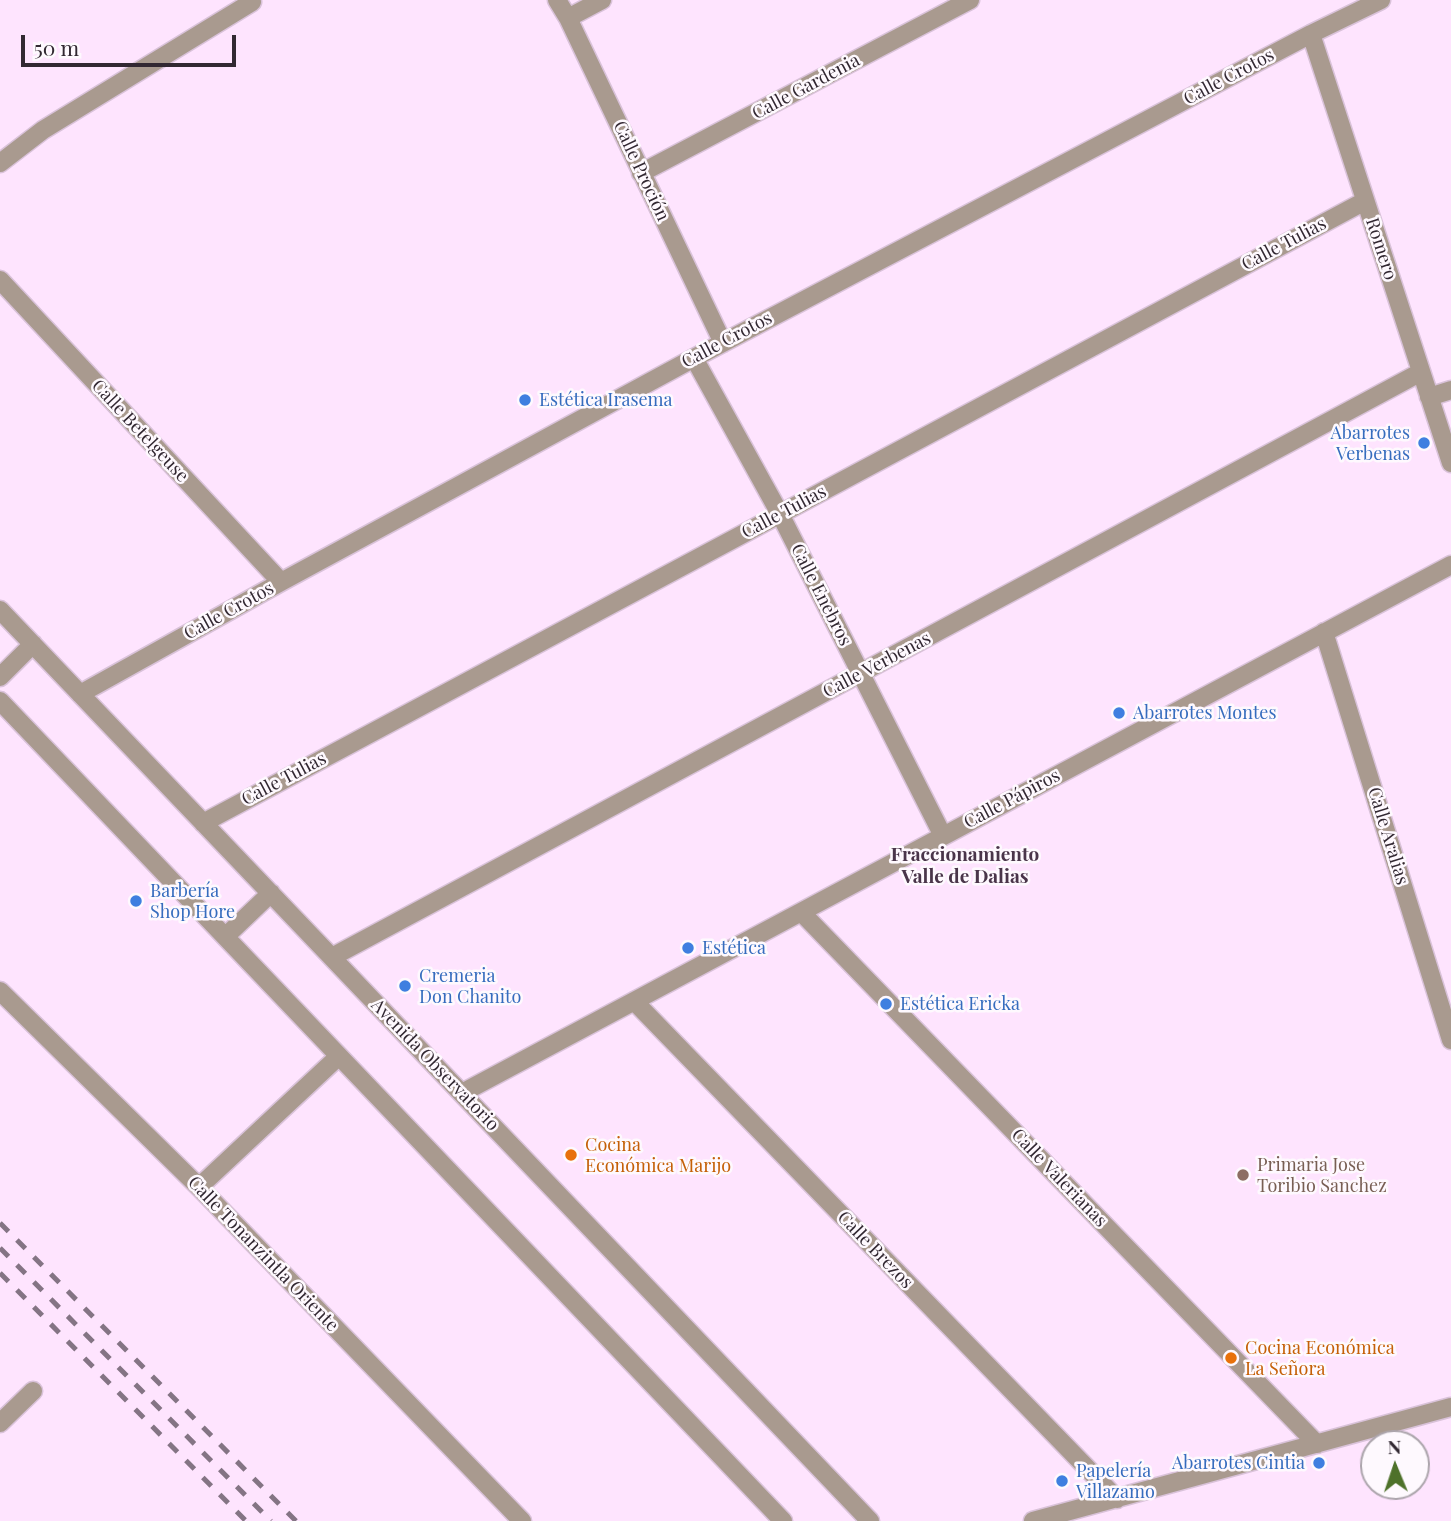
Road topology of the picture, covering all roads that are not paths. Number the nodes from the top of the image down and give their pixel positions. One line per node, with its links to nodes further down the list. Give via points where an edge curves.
1 (557, 0): 7 (street, Calle Proción)
2 (602, 0): 7 (street)
3 (970, 0): 6 (street, Calle Gardenia)
4 (1381, 0): 8 (street, Calle Crotos)
5 (252, 2): 9 (street, via 43,130)
6 (941, 7): 10 (street, Calle Gardenia)
7 (568, 18): 10 (street, Calle Proción)
8 (1311, 34): 11 (street, Romero); 13 (street, Calle Crotos)
9 (0, 163)
10 (642, 173): 13 (street, Calle Proción)
11 (1365, 201): 15 (street, Romero); 19 (street, Calle Tulias)
12 (2, 286): 21 (street, Calle Betelgeuse)
13 (723, 342): 14 (street, Calle Crotos)
14 (694, 358): 19 (street, Calle Enebros); 21 (street, Calle Crotos)
15 (1421, 372): 17 (street, Romero); 25 (street, Calle Verbenas)
16 (1451, 390): 17 (street)
17 (1429, 397): 18 (street, Romero)
18 (1451, 463)
19 (780, 514): 25 (street, Calle Enebros); 29 (street, Calle Tulias)
20 (1451, 565): 23 (street, Calle Pápiros)
21 (281, 582): 27 (street, Calle Crotos)
22 (0, 610): 24 (street, Avenida Observatorio)
23 (1324, 632): 30 (street, Calle Pápiros); 37 (street, Calle Aralias)
24 (33, 644): 26 (street); 27 (street, Avenida Observatorio)
25 (861, 673): 30 (street, Calle Enebros); 34 (street, Calle Verbenas)
26 (0, 677)
27 (80, 694): 29 (street, Avenida Observatorio)
28 (0, 701): 33 (street)
29 (203, 823): 31 (street, Avenida Observatorio)
30 (943, 836): 32 (street, Calle Pápiros)
31 (271, 893): 33 (street); 34 (street, Avenida Observatorio)
32 (801, 912): 36 (street, Calle Pápiros); 44 (street, Calle Valerianas)
33 (226, 936): 38 (street)
34 (332, 957): 39 (street, Avenida Observatorio)
35 (0, 992): 40 (street, Calle Tonanzintla Oriente)
36 (634, 1001): 39 (street, Calle Pápiros); 45 (street, Calle Brezos)
37 (1451, 1040)
38 (339, 1056): 40 (street); 47 (street)
39 (462, 1093): 48 (street, Avenida Observatorio)
40 (199, 1187): 46 (street, Calle Tonanzintla Oriente)
41 (33, 1391): 43 (street)
42 (1451, 1407): 44 (street)
43 (0, 1423)
44 (1317, 1444): 45 (street)
45 (1117, 1499): 49 (street)
46 (522, 1521)
47 (783, 1521)
48 (870, 1521)
49 (1032, 1521)

